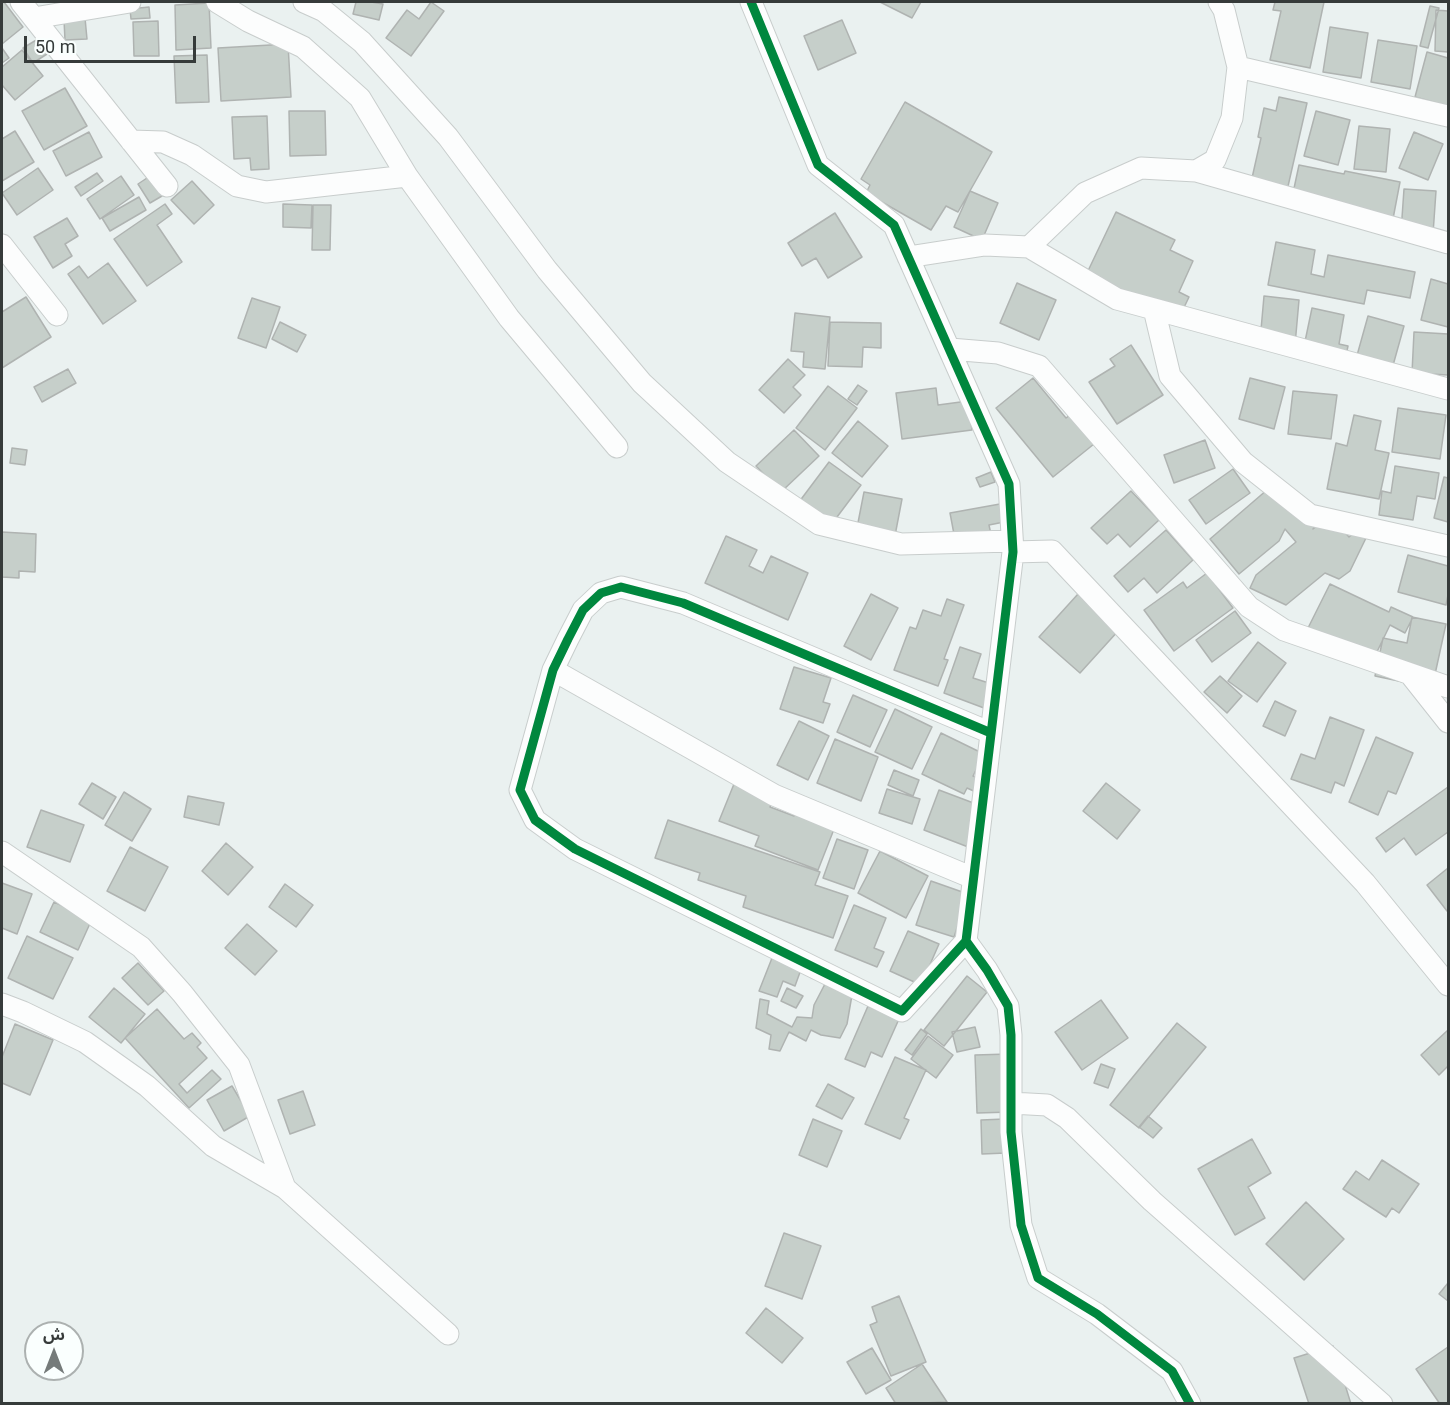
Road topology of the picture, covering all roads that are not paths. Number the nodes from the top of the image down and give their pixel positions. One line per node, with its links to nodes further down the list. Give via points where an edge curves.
1 (130, 2): 6 (street)
2 (217, 2): 11 (street, via 303,47 360,98)
3 (304, 2): 23 (street, via 324,12 362,42 448,137 547,270 642,383 726,462 819,524 901,544)
4 (751, 2): 15 (street, via 818,165 894,225)
5 (1219, 2): 7 (street)
6 (28, 10): 9 (street)
7 (1238, 67): 8 (street); 10 (street, via 1232,118 1215,160)
8 (1449, 116)
9 (131, 141): 11 (street, via 163,142 192,155 237,186 266,192); 12 (street)
10 (1196, 171): 13 (street); 14 (street, via 1141,168 1085,193)
11 (408, 176): 21 (street, via 509,318)
12 (167, 186)
13 (1449, 243)
14 (1029, 247): 15 (street, via 985,245); 17 (street, via 1117,299)
15 (908, 257): 19 (street)
16 (6, 259): 18 (street)
17 (1154, 309): 20 (street); 22 (street, via 1170,376 1243,462 1310,515)
18 (57, 315)
19 (950, 349): 23 (street, via 1009,484); 25 (street, via 998,353 1038,366 1249,607 1284,630)
20 (1449, 389)
21 (617, 447)
22 (1449, 546)
23 (1013, 547): 28 (street); 32 (street, via 1052,551 1365,883)
24 (553, 670): 28 (street, via 583,610 601,593 621,587 683,603); 30 (street, via 774,795); 31 (street, via 520,790 535,820 575,849 902,1011)
25 (1409, 674): 26 (street); 27 (street)
26 (1449, 687)
27 (1449, 722)
28 (991, 733): 30 (street)
29 (2, 852): 35 (street, via 141,947 182,993 239,1065)
30 (974, 878): 31 (street)
31 (966, 941): 34 (street, via 1008,1006)
32 (1449, 985)
33 (2, 1004): 35 (street, via 85,1042 147,1086 213,1146)
34 (1011, 1103): 37 (street, via 1021,1225 1038,1278 1097,1314 1172,1371); 38 (street, via 1047,1105 1067,1118 1152,1201)
35 (285, 1188): 36 (street)
36 (448, 1334)
37 (1190, 1404)
38 (1382, 1404)

